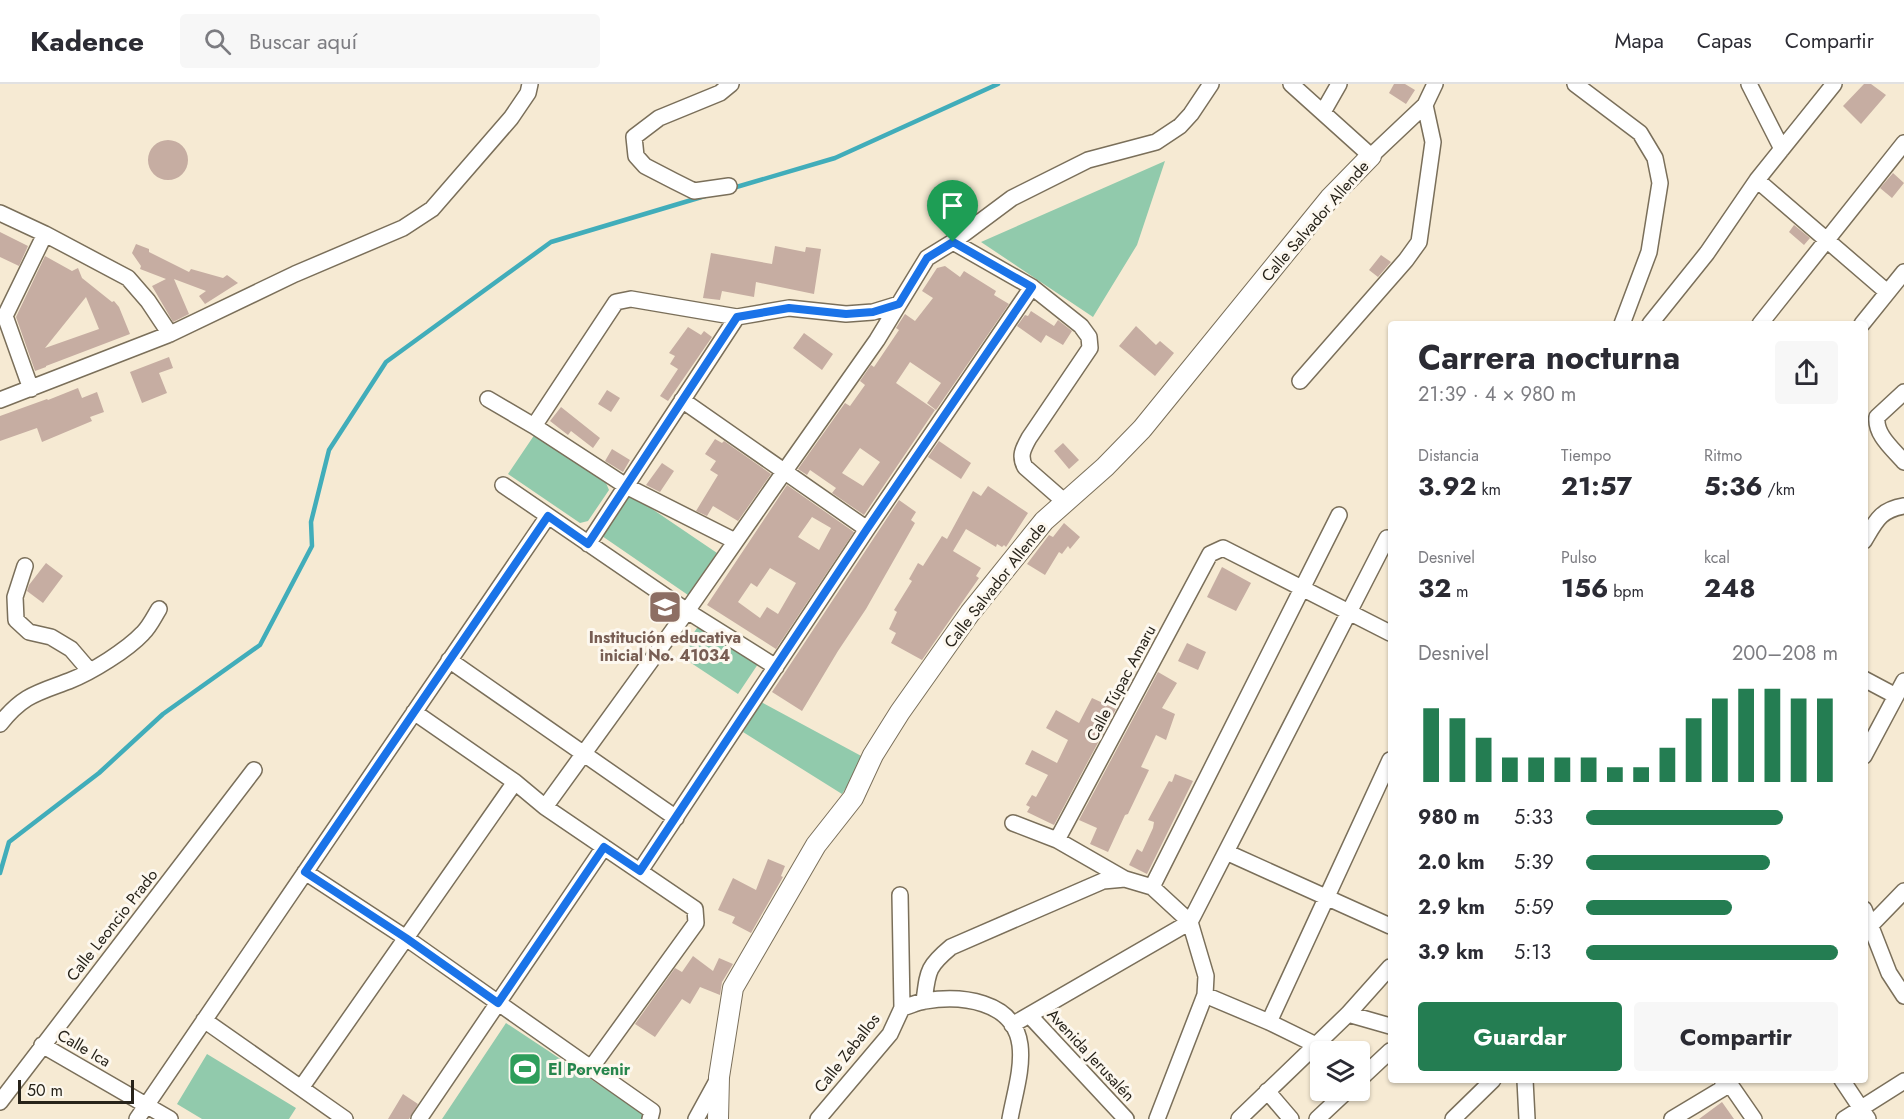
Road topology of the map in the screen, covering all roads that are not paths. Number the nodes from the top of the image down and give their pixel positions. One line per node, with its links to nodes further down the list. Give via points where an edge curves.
1 (530, 84): 31 (street, via 511,118 432,209 404,228 295,274)
2 (731, 84): 16 (street, via 720,93 659,118 634,137 636,156 645,166 674,181 694,191)
3 (1211, 84): 20 (street, via 1180,126 1156,142 1088,160 1012,198)
4 (1291, 84): 11 (street)
5 (1339, 84): 11 (street)
6 (1435, 84): 10 (street)
7 (1575, 84): 27 (street, via 1641,133 1655,158 1660,183 1649,252)
8 (1749, 84): 13 (street)
9 (1834, 84): 13 (street)
10 (1425, 105): 14 (street); 32 (street, via 1433,142 1419,242)
11 (1323, 112): 14 (street)
12 (1904, 142): 19 (street)
13 (1782, 149): 15 (street)
14 (1371, 156): 43 (street, Calle Salvador Allende, via 1330,198 1142,429)
15 (1757, 180): 19 (street); 28 (street, via 1707,253)
16 (729, 186)
17 (0, 213): 18 (street)
18 (45, 234): 25 (street); 31 (street, via 128,278)
19 (1826, 240): 23 (street); 29 (street)
20 (953, 242): 22 (street); 24 (street, via 927,258)
21 (1904, 272): 23 (street)
22 (1032, 287): 43 (street, via 1089,337 1090,348 1022,452 1025,467); 47 (street)
23 (1887, 292): 30 (street)
24 (899, 304): 26 (street, via 873,312 846,314 789,308); 40 (street)
25 (3, 315): 33 (street)
26 (737, 317): 37 (street); 38 (street, via 631,299 616,302)
27 (1623, 321)
28 (1652, 321)
29 (1762, 321)
30 (1864, 321)
31 (170, 334): 33 (street)
32 (1300, 381)
33 (31, 388): 36 (street)
34 (1904, 392): 39 (street, via 1877,417 1876,423)
35 (488, 399): 38 (street)
36 (0, 400)
37 (682, 400): 40 (street); 42 (street)
38 (534, 426): 42 (street)
39 (1904, 462)
40 (784, 472): 47 (street); 50 (street)
41 (503, 485): 46 (street)
42 (626, 486): 50 (street); 51 (street)
43 (1065, 502): 108 (street, Calle Salvador Allende, via 1044,521 970,613 873,755 853,798 816,845 733,988)
44 (1904, 506): 48 (street, via 1890,508)
45 (1339, 515): 53 (street)
46 (548, 516): 51 (street); 58 (street)
47 (867, 529): 59 (street)
48 (1868, 534)
49 (1387, 538): 56 (street)
50 (735, 541): 55 (street)
51 (588, 544): 55 (street)
52 (25, 566): 60 (street, via 15,597 16,620 29,632 51,637 71,649)
53 (1302, 589): 56 (street); 74 (street, Calle Túpac Amaru, via 1223,548 1210,554); 80 (street)
54 (159, 609): 60 (street, via 144,632 112,658)
55 (687, 611): 59 (street); 67 (street)
56 (1349, 613): 57 (street); 76 (street)
57 (1388, 632)
58 (449, 660): 64 (street); 67 (street)
59 (776, 667): 72 (street)
60 (89, 670): 65 (street, via 44,688 14,707)
61 (1904, 681): 63 (street)
62 (1868, 682): 63 (street)
63 (1896, 696): 66 (street)
64 (414, 712): 70 (street); 78 (street)
65 (0, 724)
66 (1868, 748)
67 (583, 754): 71 (street); 72 (street)
68 (1388, 764): 83 (street)
69 (254, 770): 103 (street, Calle Leoncio Prado)
70 (515, 782): 71 (street); 88 (street)
71 (545, 807): 75 (street)
72 (675, 818): 77 (street)
73 (1013, 823): 74 (street)
74 (1056, 840): 79 (street)
75 (604, 847): 77 (street); 93 (street)
76 (1226, 852): 83 (street); 85 (street)
77 (640, 871): 106 (street, via 695,909 696,923)
78 (305, 872): 88 (street); 97 (street)
79 (1125, 879): 80 (street); 92 (street, via 1103,881 951,947 933,962 927,974)
80 (1152, 887): 85 (street)
81 (1904, 891): 86 (street)
82 (900, 895): 94 (street)
83 (1327, 897): 87 (street); 98 (street)
84 (1868, 916): 86 (street)
85 (1190, 922): 90 (street, via 1206,976); 96 (street)
86 (1872, 924): 91 (street, via 1889,973)
87 (1388, 925)
88 (406, 938): 93 (street); 115 (street)
89 (1388, 969): 95 (street)
90 (1205, 995): 98 (street); 131 (street)
91 (1904, 996)
92 (924, 1001): 94 (street); 99 (street, via 984,1003)
93 (498, 1003): 106 (street); 124 (street)
94 (902, 1008): 128 (street, Calle Zeballos, via 890,1034)
95 (1348, 1014): 100 (street); 101 (street)
96 (1029, 1016): 99 (street); 130 (street, Avenida Jerusalén)
97 (204, 1020): 115 (street); 119 (street)
98 (1269, 1022): 102 (street)
99 (1012, 1025): 129 (street, via 1020,1044)
100 (1388, 1025)
101 (1320, 1041)
102 (1310, 1042)
103 (42, 1045): 118 (street, Calle Leoncio Prado); 119 (street, Calle Ica)
104 (1310, 1051): 116 (street)
105 (1388, 1053): 107 (street)
106 (591, 1068): 125 (street, via 652,1111)
107 (1370, 1070)
108 (719, 1077): 126 (street); 127 (street, Calle Salvador Allende)
109 (1904, 1081): 120 (street)
110 (1490, 1083): 135 (street)
111 (1525, 1083): 136 (street)
112 (1725, 1083): 137 (street, via 1722,1089)
113 (1728, 1083): 138 (street)
114 (1844, 1083): 120 (street)
115 (301, 1088): 123 (street)
116 (1268, 1092): 132 (street); 133 (street)
117 (1336, 1101): 134 (street)
118 (0, 1102)
119 (146, 1105): 121 (street); 122 (street, Calle Ica)
120 (1865, 1114): 139 (street)
121 (137, 1119)
122 (170, 1119)
123 (345, 1119)
124 (419, 1119)
125 (650, 1119)
126 (696, 1119)
127 (718, 1119)
128 (818, 1119)
129 (1010, 1119)
130 (1126, 1119)
131 (1157, 1119)
132 (1239, 1119)
133 (1291, 1119)
134 (1317, 1119)
135 (1453, 1119)
136 (1527, 1119)
137 (1672, 1119)
138 (1754, 1119)
139 (1844, 1119)

